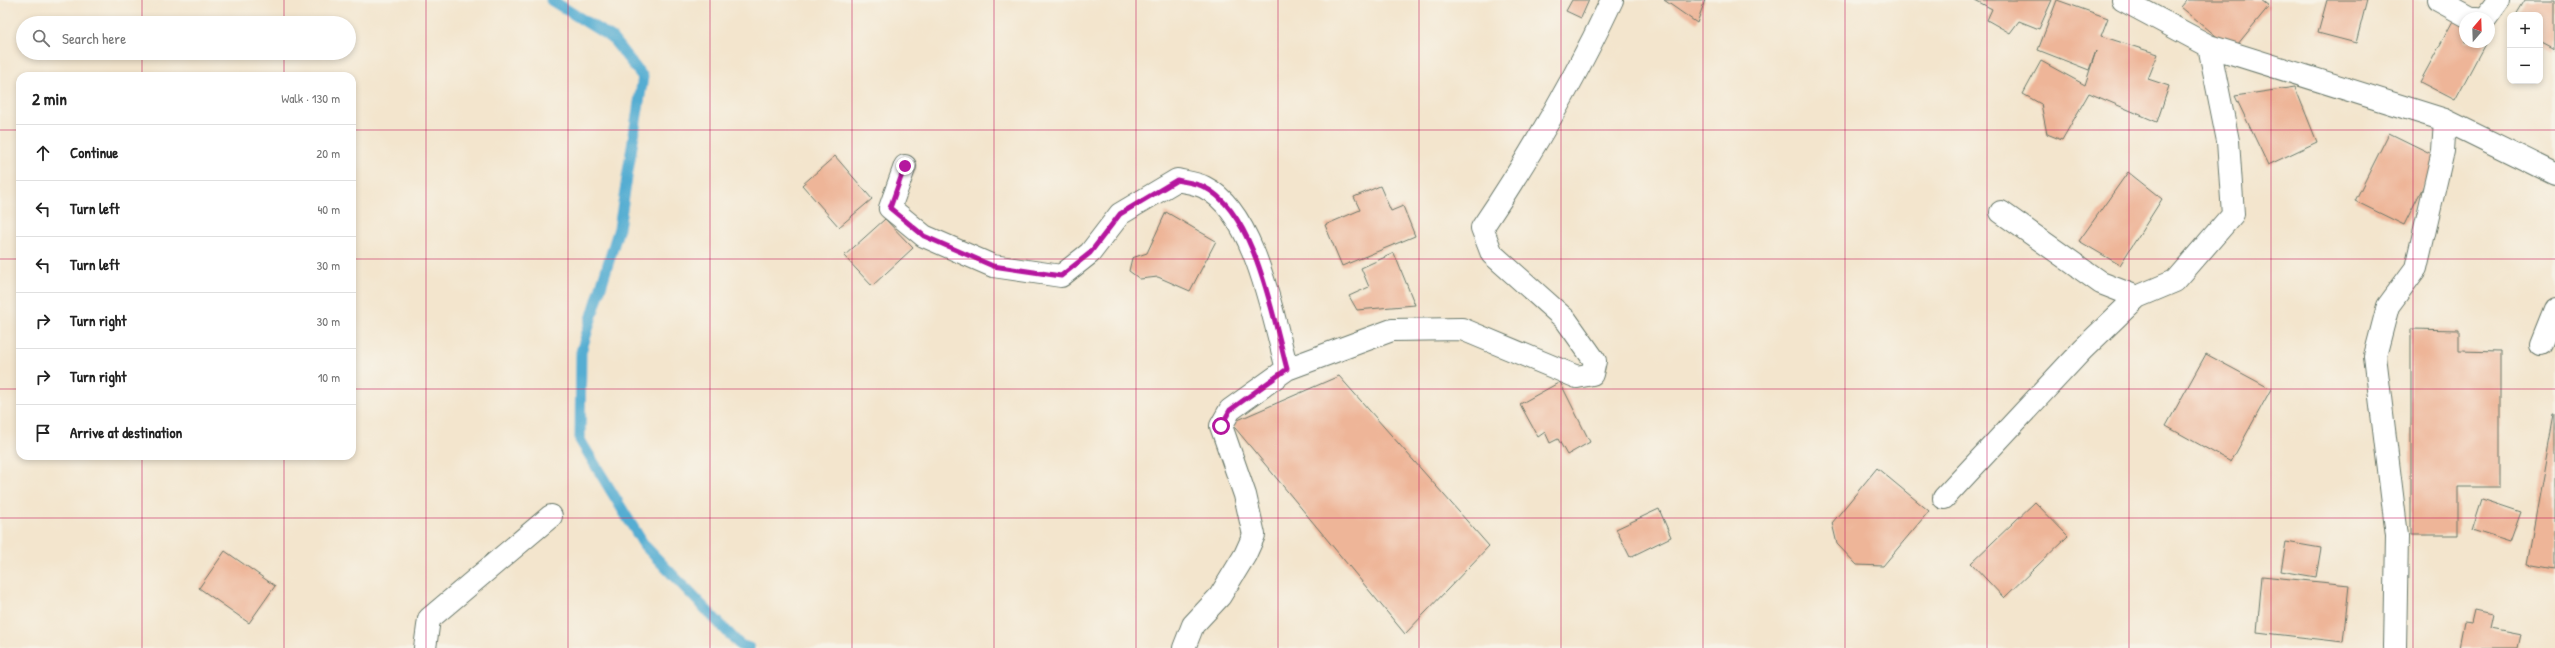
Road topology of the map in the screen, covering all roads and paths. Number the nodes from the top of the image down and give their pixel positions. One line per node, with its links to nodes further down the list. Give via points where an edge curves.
1 (1612, 0): 15 (street, via 1584,59 1514,181 1482,228 1492,254 1570,326 1595,361 1592,374 1577,376 1462,329 1392,330)
2 (2123, 0): 7 (street)
3 (2438, 0): 5 (street)
4 (2499, 0): 6 (street)
5 (2460, 12)
6 (2490, 12)
7 (2209, 46): 8 (street); 12 (street, via 2228,141 2233,214 2175,281)
8 (2445, 120): 10 (street); 20 (street, via 2442,151 2416,268 2388,306 2375,356 2397,536)
9 (905, 166): 15 (street, via 890,208 924,236 993,266 1061,276 1090,253 1120,214 1177,180 1204,187 1232,210 1256,254)
10 (2555, 174)
11 (2001, 212): 12 (street, via 2101,283)
12 (2137, 297): 16 (street, via 2083,349)
13 (2555, 309): 14 (street)
14 (2542, 344)
15 (1287, 369): 19 (street, via 1230,410 1221,426 1245,495 1254,535 1220,596 1193,625)
16 (1944, 498)
17 (551, 516): 18 (street, via 429,619)
18 (425, 648)
19 (1184, 648)
20 (2395, 648)

